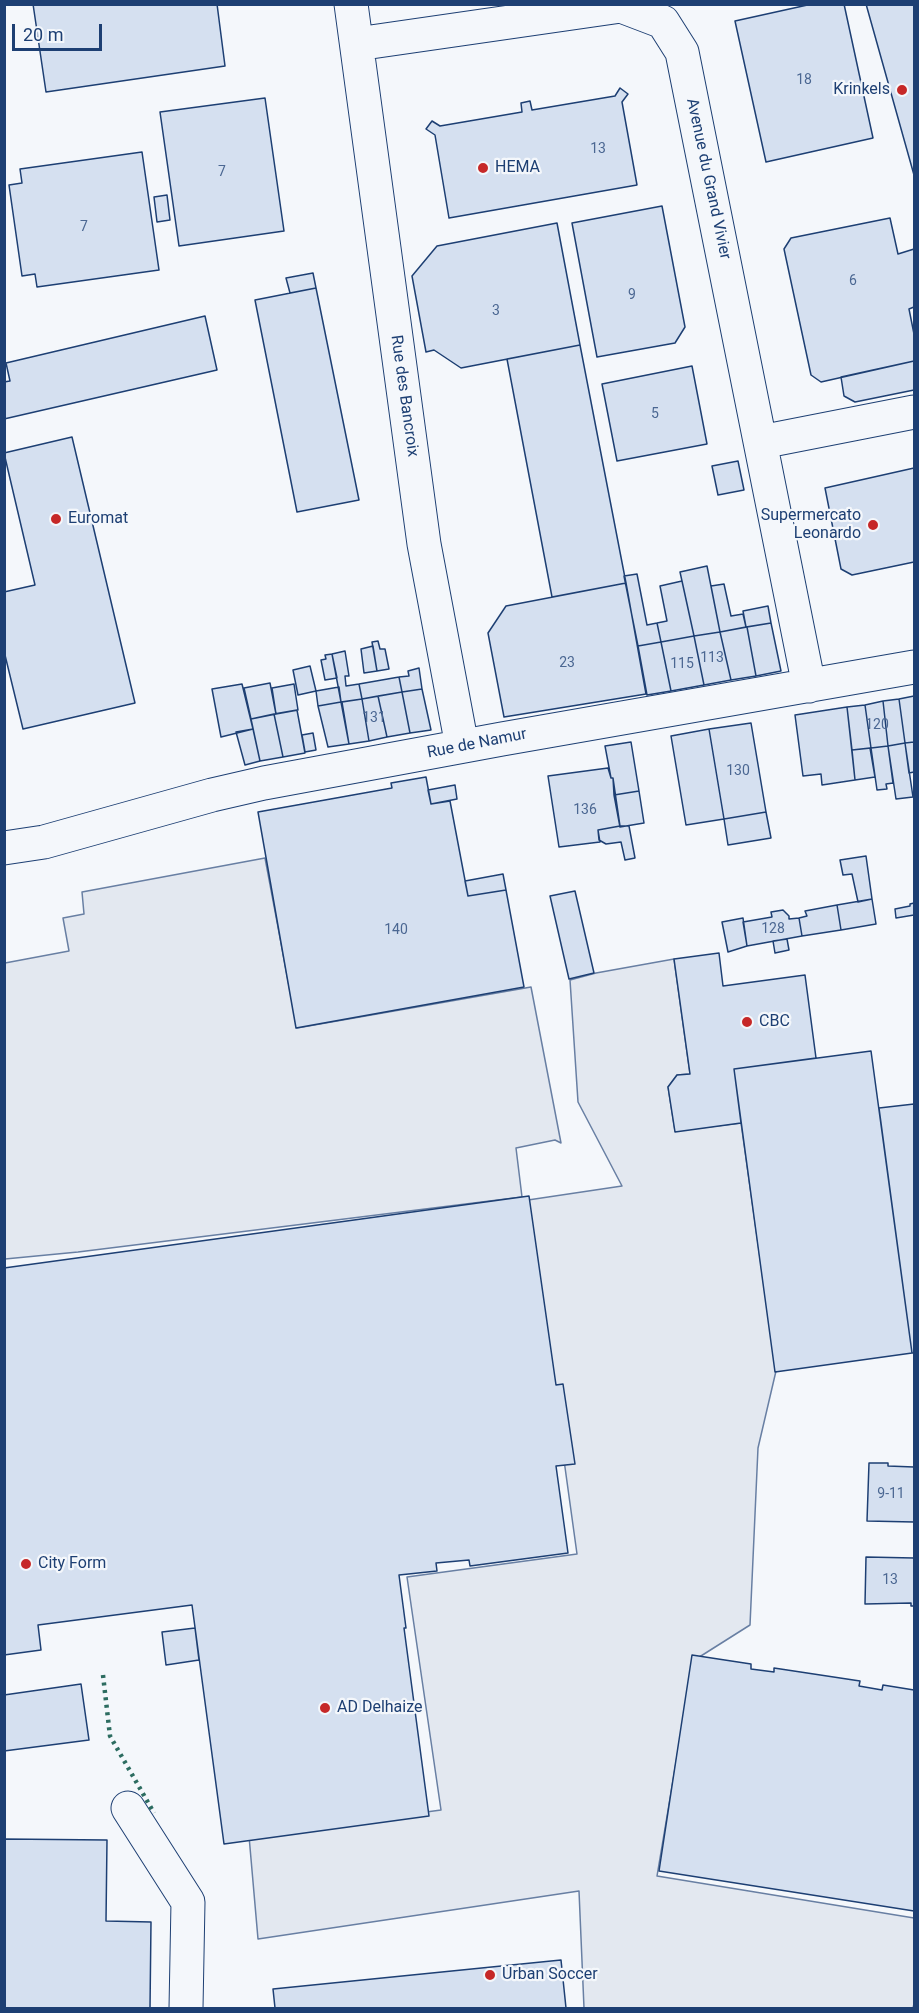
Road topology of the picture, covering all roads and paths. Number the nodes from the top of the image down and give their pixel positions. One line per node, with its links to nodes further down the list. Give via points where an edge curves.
1 (351, 4): 2 (street)
2 (357, 44): 4 (street, Avenue du Grand Vivier, via 621,6 663,22 682,52); 7 (street, Rue des Bancroix, via 424,544)
3 (915, 412): 4 (street)
4 (761, 442): 6 (street, Avenue du Grand Vivier)
5 (915, 667): 6 (street, Rue de Namur)
6 (809, 686): 7 (street, Rue de Namur)
7 (462, 746): 9 (street, Rue de Namur, via 223,793)
8 (4, 837): 9 (street, Rue de Namur)
9 (44, 842): 10 (street, Rue de Namur); 11 (street)
10 (4, 848)
11 (4, 864)
12 (128, 1808): 13 (street, via 188,1902)
13 (186, 2008)

